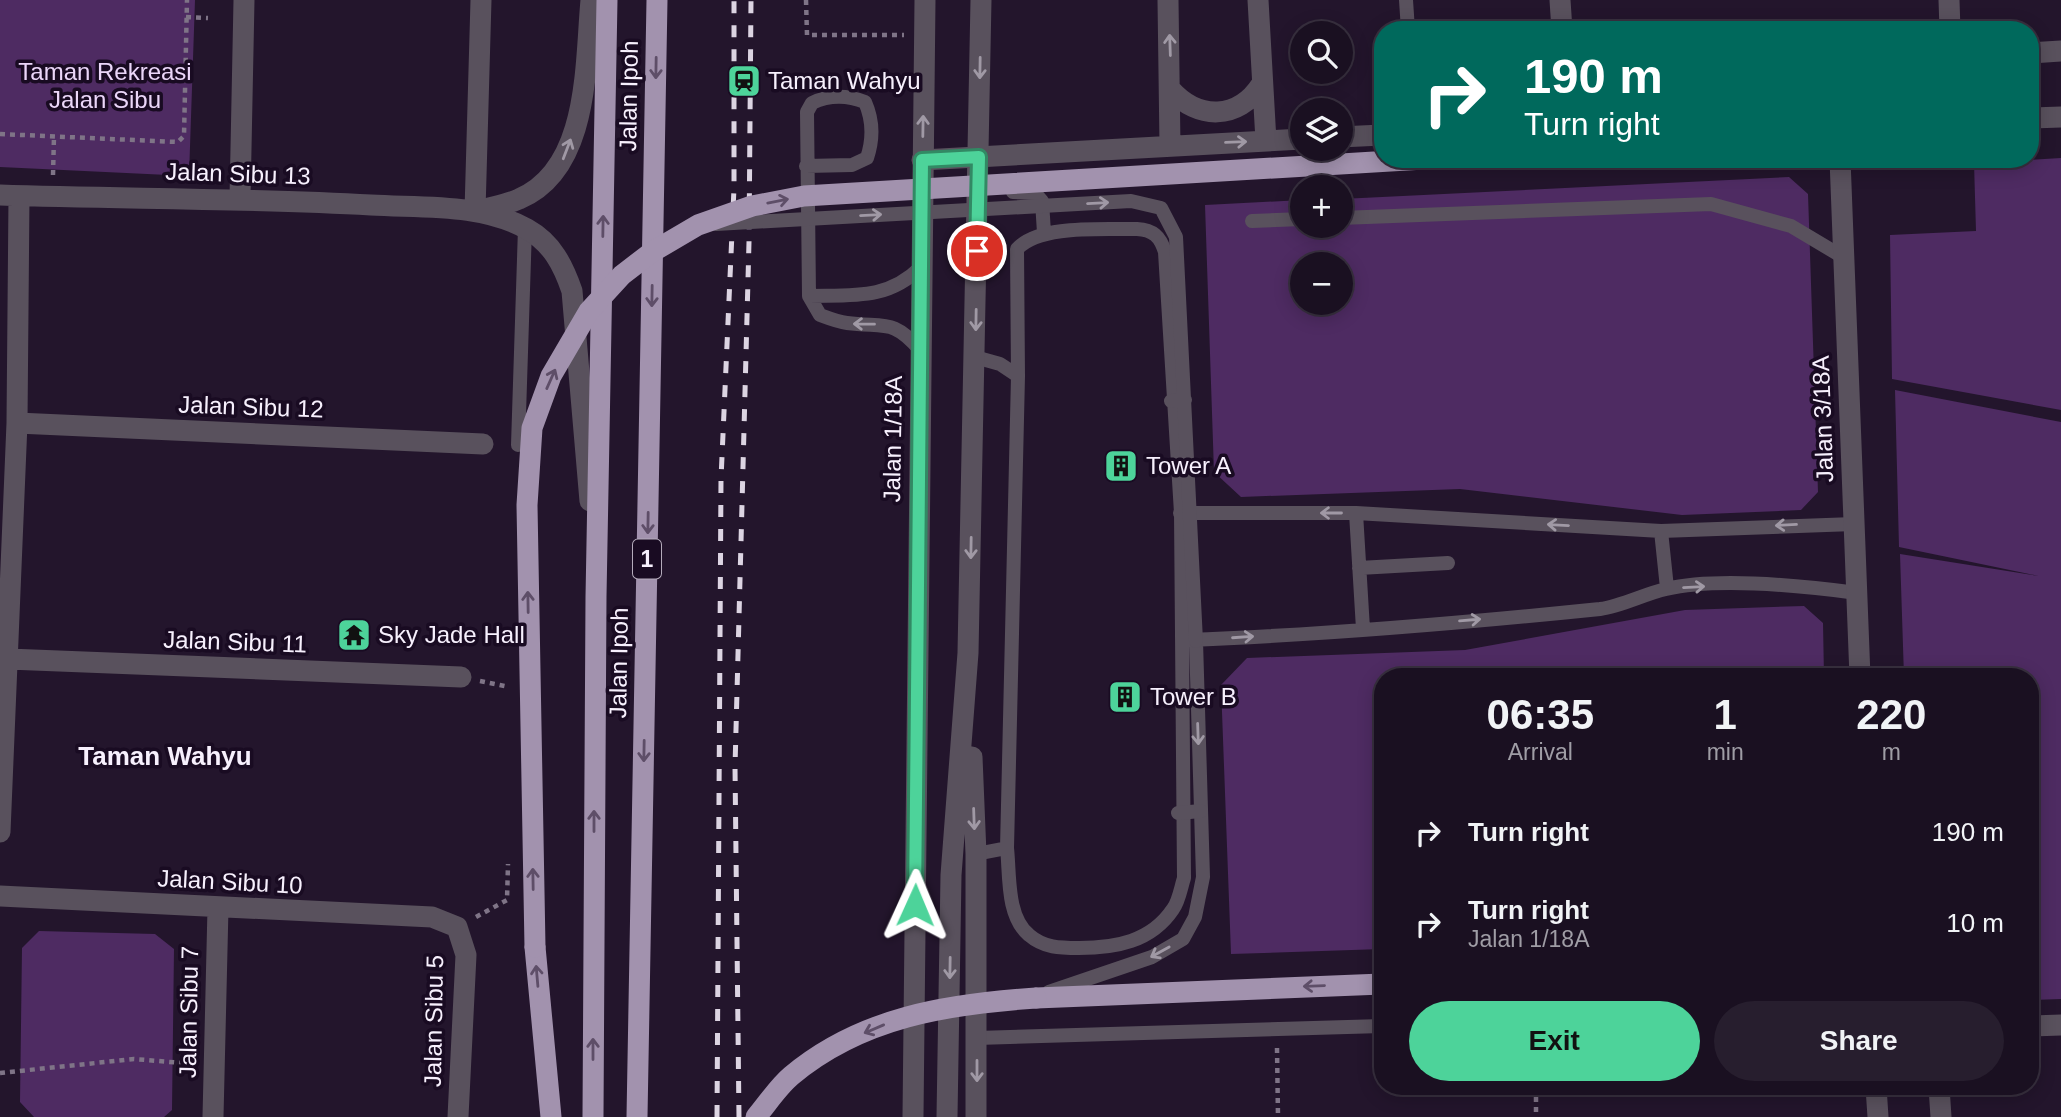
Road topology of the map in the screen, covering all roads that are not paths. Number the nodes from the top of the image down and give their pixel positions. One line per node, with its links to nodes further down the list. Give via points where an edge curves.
1 (244, 0): 34 (street)
2 (481, 0): 35 (street)
3 (591, 0): 35 (street, Jalan Sibu 13, one-way to 3, via 519,199 543,184 562,161 576,125)
4 (607, 0): 59 (highway, Jalan Ipoh / 1, one-way to 4)
5 (657, 0): 86 (highway, Jalan Ipoh / 1, one-way to 86)
6 (925, 0): 28 (street, Jalan 1/18A, one-way to 6)
7 (981, 0): 27 (street, one-way to 27)
8 (1168, 0): 19 (street, one-way to 8)
9 (1258, 0): 18 (street)
10 (1406, 0): 13 (lane)
11 (1560, 0): 14 (street)
12 (1949, 0): 15 (street)
13 (1407, 21)
14 (1561, 21)
15 (1950, 21)
16 (2061, 51): 17 (street)
17 (2039, 52)
18 (1261, 85): 19 (street, via 1236,109 1212,113 1189,106); 25 (street)
19 (1171, 90): 26 (street)
20 (2061, 117): 21 (street)
21 (2039, 118)
22 (1374, 135): 23 (street)
23 (1353, 136)
24 (1290, 140): 25 (street)
25 (1266, 141): 26 (street, one-way to 25)
26 (1170, 146): 27 (street)
27 (979, 157): 28 (street); 32 (street)
28 (922, 160): 43 (street, Jalan 1/18A)
29 (1374, 162): 39 (highway, one-way to 29, bridge, via 752,206 804,196)
30 (807, 166): 30 (lane, via 811,103 825,97 865,102 872,144 867,158 852,165); 44 (lane)
31 (1840, 168): 42 (street, Jalan 3/18A)
32 (978, 194): 41 (lane, via 1035,193 1042,201); 46 (street, one-way to 46)
33 (9, 195): 34 (street, Jalan Sibu 13); 48 (street)
34 (240, 198): 35 (street, Jalan Sibu 13)
35 (475, 211): 40 (street, Jalan Sibu 13)
36 (1353, 218): 42 (lane, via 1711,204 1791,226)
37 (1290, 219): 38 (lane)
38 (1252, 221)
39 (698, 225): 66 (lane, one-way to 66, bridge, via 1131,201 1161,208 1177,237 1178,401); 84 (highway, one-way to 39, bridge, via 535,947 527,505 532,428 551,376 589,311 622,275)
40 (525, 228): 50 (lane); 59 (street, Jalan Sibu 13, via 544,240 572,291)
41 (1044, 233): 47 (lane, via 1017,250); 51 (lane, via 1136,229 1150,230 1161,239 1166,251)
42 (1843, 257): 53 (street, Jalan 3/18A)
43 (921, 267): 44 (lane, via 886,292); 45 (street, Jalan 1/18A)
44 (809, 296): 45 (lane, one-way to 44, via 905,333 888,324 845,323 820,315)
45 (920, 350): 88 (street, Jalan 1/18A)
46 (975, 357): 47 (lane, via 1000,364); 62 (street, one-way to 62)
47 (1018, 376): 69 (lane)
48 (17, 423): 49 (street, Jalan Sibu 12); 63 (street)
49 (483, 443)
50 (518, 445)
51 (1177, 513): 52 (lane, one-way to 51); 61 (lane)
52 (1356, 513): 54 (lane, one-way to 52); 56 (lane)
53 (1854, 524): 54 (lane, one-way to 54); 58 (street, Jalan 3/18A)
54 (1661, 531): 57 (lane)
55 (1448, 563): 56 (lane)
56 (1359, 568): 60 (lane)
57 (1667, 588): 58 (lane, one-way to 58, via 1721,585); 60 (lane, one-way to 57, via 1604,608)
58 (1857, 593): 64 (street, Jalan 3/18A)
59 (596, 597): 85 (highway, Jalan Ipoh / 1, one-way to 59)
60 (1363, 629): 61 (lane, one-way to 60)
61 (1178, 640): 69 (lane, via 1184,878 1174,908 1144,936 1113,948 1052,948 1028,934 1017,918)
62 (968, 653): 70 (street, one-way to 70); 89 (street, one-way to 89, via 951,875)
63 (8, 659): 65 (street, Jalan Sibu 11); 68 (street)
64 (1860, 668)
65 (461, 677)
66 (1201, 811): 67 (lane, bridge); 75 (lane, one-way to 75, via 1203,877 1195,917 1184,939 1152,957)
67 (1178, 813)
68 (0, 832)
69 (1007, 848): 70 (lane)
70 (976, 854): 79 (street)
71 (0, 895): 72 (street, Jalan Sibu 10)
72 (218, 908): 73 (street, Jalan Sibu 10, via 432,917); 82 (street, Jalan Sibu 7)
73 (457, 927): 83 (street, Jalan Sibu 5, via 466,955)
74 (1374, 984): 75 (highway, one-way to 75)
75 (1036, 998): 87 (highway, one-way to 87, bridge, via 930,1009 845,1041 790,1077)
76 (2061, 1025): 78 (street)
77 (1374, 1026): 79 (lane)
78 (2039, 1026)
79 (977, 1038): 90 (street, one-way to 90)
80 (1877, 1095): 91 (street)
81 (1940, 1095): 92 (street)
82 (213, 1117)
83 (458, 1117)
84 (551, 1117)
85 (593, 1117)
86 (637, 1117)
87 (756, 1117)
88 (913, 1117)
89 (947, 1117)
90 (976, 1117)
91 (1878, 1117)
92 (1941, 1117)

